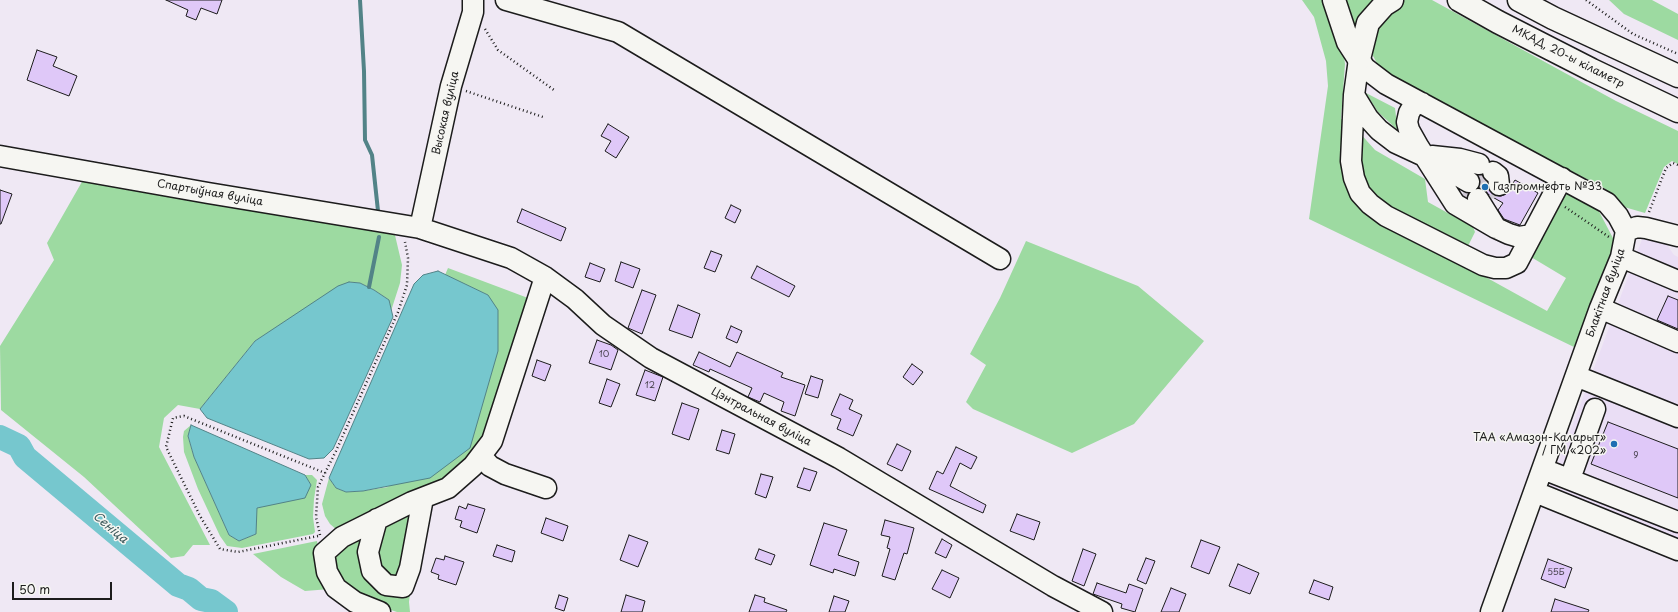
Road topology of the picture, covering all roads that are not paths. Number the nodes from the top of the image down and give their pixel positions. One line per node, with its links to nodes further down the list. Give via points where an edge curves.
1 (506, 0): 20 (street, via 618,32)
2 (1334, 0): 7 (highway, via 1348,42)
3 (1392, 0): 7 (highway, via 1368,23)
4 (1459, 0): 11 (highway, МКАД, 20-ы кіламетр, via 1592,70)
5 (1519, 0): 8 (highway)
6 (473, 6): 16 (street, Высокая вуліца)
7 (1359, 59): 9 (street); 10 (street, via 1365,68 1386,84)
8 (1675, 68)
9 (1354, 95): 13 (street, via 1379,130 1396,143); 17 (street, via 1351,161 1360,193 1370,204 1386,216 1483,265 1495,268 1506,268 1517,263)
10 (1422, 103): 13 (street, via 1413,106 1407,122); 14 (street)
11 (1678, 110)
12 (0, 156): 16 (street, Спартыўная вуліца)
13 (1424, 156): 15 (street); 15 (street, via 1460,159); 15 (street, via 1455,204)
14 (1557, 186): 17 (street); 19 (street, via 1607,203 1618,216)
15 (1483, 190): 17 (street, via 1509,234 1520,237)
16 (412, 226): 21 (street, Цэнтральная вуліца, via 511,258)
17 (1532, 235)
18 (1678, 236): 19 (street, via 1637,227)
19 (1624, 245): 22 (street); 23 (street, Блакітная вуліца)
20 (1000, 259)
21 (546, 276): 28 (street, via 492,441); 38 (street, Цэнтральная вуліца, via 603,325 651,358 838,458 1053,586)
22 (1678, 281)
23 (1600, 308): 24 (street); 25 (street, Блакітная вуліца)
24 (1678, 342)
25 (1576, 376): 27 (street); 29 (street, Блакітная вуліца)
26 (1595, 408): 30 (street)
27 (1678, 417)
28 (481, 456): 31 (street, via 490,466 505,474); 33 (street, via 448,488)
29 (1543, 469): 30 (street); 32 (street, Блакітная вуліца)
30 (1570, 479): 35 (street)
31 (546, 488)
32 (1535, 492): 36 (street); 39 (street, Блакітная вуліца)
33 (423, 498): 34 (street); 34 (street, via 410,568 403,587 386,585 372,571 368,552)
34 (377, 519): 37 (street, via 322,544 327,572 336,588 355,602)
35 (1678, 522)
36 (1678, 550)
37 (380, 612)
38 (1102, 612)
39 (1491, 612)

